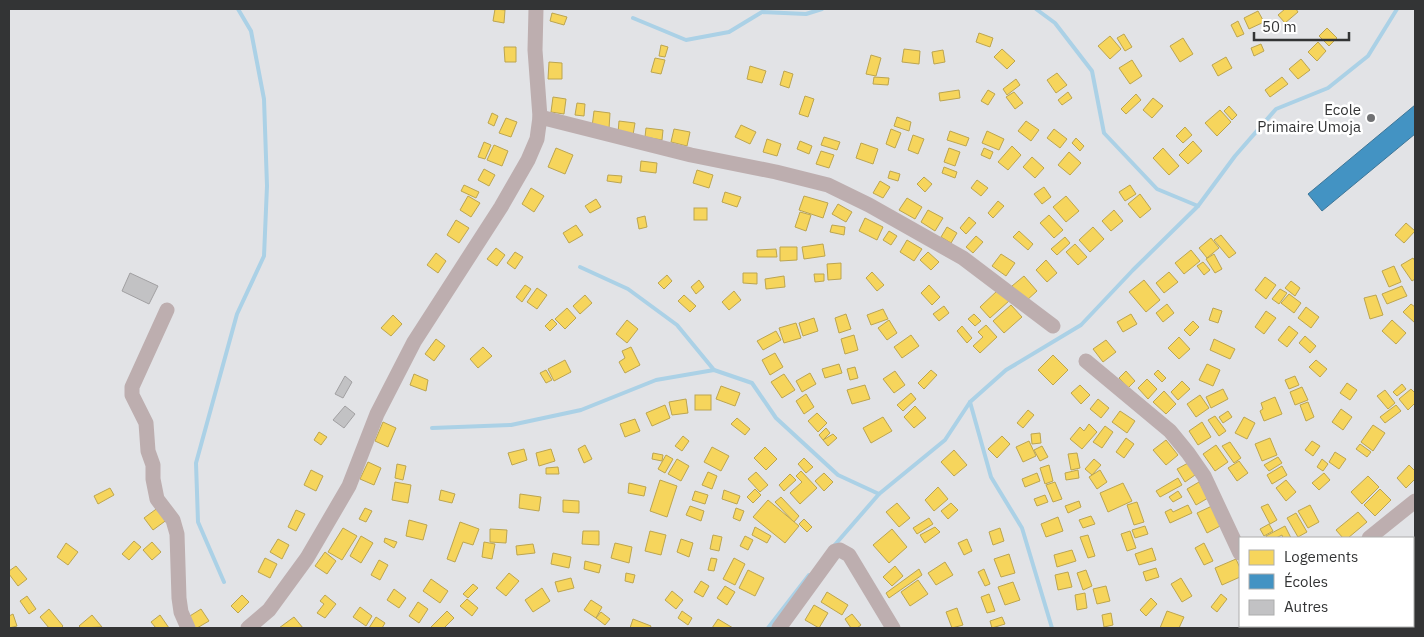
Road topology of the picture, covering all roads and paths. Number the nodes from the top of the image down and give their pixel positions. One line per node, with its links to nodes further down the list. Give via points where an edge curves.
1 (536, 9): 2 (street, via 535,50)
2 (540, 118): 4 (street, via 691,156 828,185 963,258); 10 (street, via 537,139 518,179 414,342 377,414 349,486 307,558 269,610)
3 (167, 310): 9 (street, via 132,387 132,395 146,423 157,499 173,520 177,534 180,612)
4 (1053, 326)
5 (1086, 361): 8 (street, via 1170,432 1188,453 1204,476)
6 (1415, 501): 7 (street)
7 (1370, 537)
8 (1239, 551)
9 (188, 628)
10 (248, 628)
11 (779, 628): 12 (street, via 835,551 840,550 849,555)
12 (893, 628)

